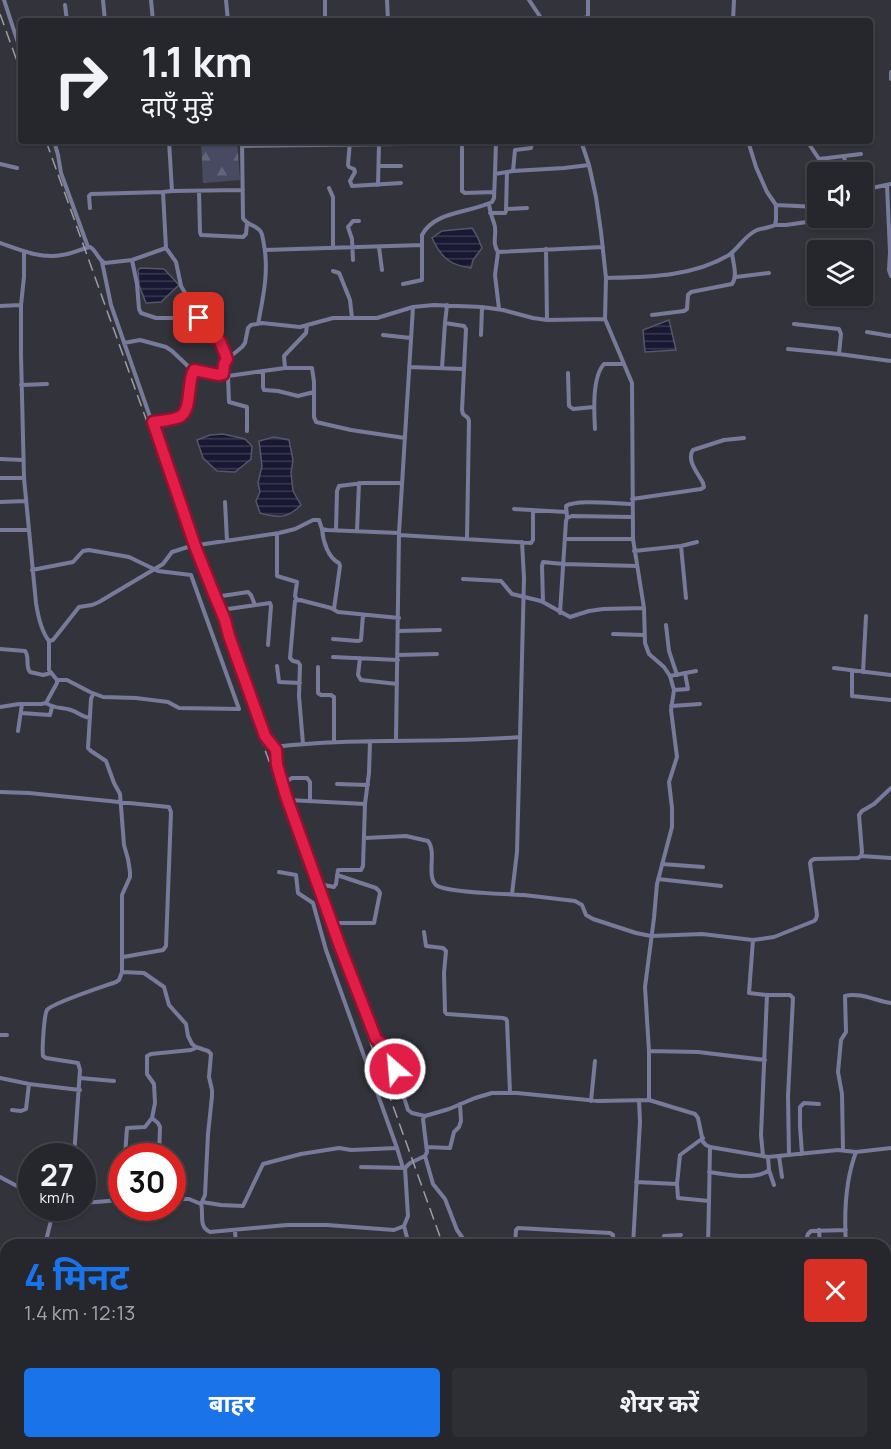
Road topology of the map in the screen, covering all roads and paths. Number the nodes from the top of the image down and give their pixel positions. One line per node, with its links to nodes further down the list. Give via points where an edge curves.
1 (4, 0): 21 (street)
2 (103, 0): 12 (street)
3 (151, 0): 13 (street)
4 (225, 0): 14 (street)
5 (325, 0): 15 (street)
6 (387, 0): 16 (street)
7 (529, 0): 17 (street)
8 (588, 0): 18 (street, via 588,17)
9 (734, 0): 19 (street)
10 (65, 5): 11 (street)
11 (67, 18)
12 (105, 18)
13 (153, 18)
14 (228, 18)
15 (325, 18)
16 (388, 18)
17 (541, 18)
18 (584, 18)
19 (733, 18)
20 (18, 31): 21 (street)
21 (14, 32): 22 (street)
22 (18, 43)
23 (891, 72): 24 (street)
24 (891, 79)
25 (55, 144): 73 (street, via 61,173)
26 (169, 144): 56 (street)
27 (242, 144): 55 (street)
28 (350, 144): 51 (street, via 348,165 355,172 350,181 352,186)
29 (379, 144): 30 (street); 44 (street)
30 (404, 144)
31 (462, 144): 59 (street, via 463,193)
32 (496, 144): 49 (street)
33 (532, 144): 47 (street, via 531,148 515,150)
34 (582, 144): 43 (street)
35 (749, 144): 61 (street)
36 (809, 144): 39 (street)
37 (861, 154): 38 (street)
38 (844, 156): 39 (street); 41 (street)
39 (819, 159): 40 (street)
40 (820, 162)
41 (845, 162)
42 (0, 164): 46 (street)
43 (589, 165): 47 (street); 75 (street)
44 (379, 166): 45 (street); 51 (street)
45 (401, 166)
46 (17, 168)
47 (513, 171): 48 (street)
48 (507, 172): 49 (street); 65 (street)
49 (495, 174): 59 (street)
50 (401, 183): 51 (street)
51 (378, 185)
52 (889, 185): 54 (street); 83 (street)
53 (329, 188): 77 (street, via 333,197)
54 (873, 188)
55 (243, 190): 57 (street); 69 (street, via 243,218)
56 (171, 191): 57 (street); 58 (street)
57 (199, 191): 69 (street, via 203,237 243,237)
58 (163, 192): 63 (street, via 91,194); 76 (street)
59 (494, 192): 60 (street)
60 (489, 204): 66 (street); 72 (street, via 437,220 422,233)
61 (776, 205): 62 (street); 70 (street)
62 (807, 206)
63 (90, 208)
64 (527, 208): 65 (street)
65 (506, 209): 66 (street, via 504,213)
66 (490, 213): 82 (street)
67 (359, 221): 78 (street, via 348,227)
68 (807, 222): 70 (street)
69 (247, 224): 80 (street, via 261,232)
70 (775, 225): 84 (street, via 756,230)
71 (0, 243): 81 (street)
72 (422, 245): 74 (street); 94 (street, via 422,280)
73 (88, 247): 81 (street, via 61,255); 87 (street)
74 (379, 247): 78 (street); 88 (street)
75 (603, 247): 79 (street); 93 (street)
76 (166, 248): 85 (street); 102 (street, via 176,262 181,286)
77 (333, 248): 78 (street); 80 (street)
78 (352, 248): 86 (street)
79 (546, 249): 82 (street); 105 (street)
80 (265, 250): 107 (street, via 264,296)
81 (24, 252): 95 (street)
82 (498, 252): 100 (street, via 495,275)
83 (891, 252): 91 (street)
84 (732, 253): 92 (street); 93 (street, via 688,271)
85 (132, 260): 87 (street); 102 (street, via 141,314)
86 (353, 260)
87 (102, 262): 115 (street, via 109,300)
88 (382, 270)
89 (333, 271): 103 (street, via 340,275)
90 (769, 273): 92 (street)
91 (891, 276)
92 (735, 277): 101 (street, via 732,284 691,292 684,311)
93 (606, 278): 104 (street)
94 (403, 284)
95 (21, 305): 97 (street); 130 (street)
96 (447, 305): 98 (street); 99 (street); 106 (street)
97 (0, 306)
98 (413, 307): 103 (street, via 377,318); 114 (street)
99 (482, 307): 100 (street); 111 (street)
100 (499, 309): 105 (street)
101 (652, 315)
102 (199, 318): 118 (street, via 207,336 220,341)
103 (352, 318): 109 (street)
104 (605, 319): 105 (street); 120 (street)
105 (547, 320)
106 (445, 323): 123 (street); 124 (street, via 464,326)
107 (258, 324): 109 (street); 118 (street, via 248,328 245,343)
108 (794, 324): 117 (street, via 839,329)
109 (307, 325): 122 (street, via 306,333 284,356)
110 (867, 332): 113 (street)
111 (481, 335)
112 (382, 336): 114 (street)
113 (891, 336)
114 (411, 338): 121 (street)
115 (124, 343): 125 (street, via 140,340 166,347); 133 (street)
116 (788, 349): 117 (street)
117 (839, 354): 119 (street)
118 (227, 359): 128 (street)
119 (891, 362)
120 (624, 364): 132 (street, via 602,365); 147 (street, via 632,382)
121 (409, 367): 123 (street); 136 (street)
122 (285, 368): 126 (street); 131 (street, via 312,368)
123 (442, 368): 124 (street)
124 (464, 369): 160 (street, via 462,410 469,421)
125 (194, 370): 128 (street); 133 (street, via 183,414)
126 (263, 371): 128 (street); 131 (street, via 264,390 298,396)
127 (568, 373): 132 (street, via 569,406)
128 (226, 375): 135 (street, via 229,402 247,407)
129 (47, 384): 130 (street)
130 (21, 385): 139 (street)
131 (314, 392): 136 (street, via 314,417 319,424)
132 (594, 407): 134 (street)
133 (153, 422): 166 (street)
134 (595, 429)
135 (247, 431)
136 (405, 438): 143 (street)
137 (744, 438): 147 (street, via 724,440 691,452 691,461 703,483 701,489)
138 (0, 459): 139 (street)
139 (23, 460): 141 (street)
140 (0, 478): 141 (street)
141 (24, 478): 144 (street)
142 (359, 483): 143 (street); 156 (street, via 338,487); 157 (street)
143 (401, 483): 159 (street)
144 (26, 501): 145 (street); 155 (street)
145 (0, 502)
146 (225, 502): 163 (street)
147 (632, 502): 150 (street, via 569,504); 151 (street)
148 (514, 509): 149 (street)
149 (533, 510): 150 (street); 164 (street, via 532,542)
150 (566, 512): 152 (street)
151 (632, 517): 152 (street); 162 (street)
152 (567, 518): 161 (street)
153 (322, 529): 156 (street); 158 (street, via 319,520 314,520); 181 (street, via 332,558 340,566)
154 (0, 530): 155 (street)
155 (29, 530): 171 (street)
156 (336, 530): 157 (street)
157 (357, 531): 159 (street)
158 (277, 534): 163 (street); 177 (street, via 277,576 297,582)
159 (399, 534): 160 (street); 186 (street)
160 (467, 538): 164 (street)
161 (565, 539): 162 (street); 169 (street)
162 (633, 539): 168 (street)
163 (227, 541): 166 (street)
164 (522, 542): 176 (street)
165 (697, 542): 167 (street)
166 (195, 546): 172 (street, via 172,552); 174 (street)
167 (681, 546): 168 (street); 175 (street)
168 (634, 550): 170 (street)
169 (563, 564): 170 (street); 178 (street, via 542,563); 183 (street)
170 (638, 566): 180 (street)
171 (32, 570): 172 (street, via 73,562 89,550 129,557); 193 (street, via 38,617)
172 (154, 570): 193 (street, via 95,604 78,607 53,640); 216 (street, via 192,577 239,709 179,708 168,702)
173 (463, 579): 176 (street, via 501,581 512,594)
174 (215, 597): 179 (street, via 248,592); 182 (street)
175 (686, 597)
176 (523, 598): 178 (street); 227 (street)
177 (297, 600): 181 (street); 213 (street, via 290,658 299,662)
178 (543, 602): 183 (street)
179 (255, 605): 182 (street); 194 (street, via 271,604)
180 (644, 608): 183 (street, via 599,609 573,617); 191 (street)
181 (334, 609): 184 (street)
182 (221, 610): 232 (street, via 265,736)
183 (560, 613)
184 (363, 615): 186 (street); 192 (street, via 361,640)
185 (866, 616): 206 (street)
186 (399, 618): 189 (street)
187 (666, 625): 209 (street)
188 (440, 630): 189 (street)
189 (398, 631): 197 (street)
190 (613, 634): 191 (street)
191 (644, 635): 211 (street, via 646,650)
192 (333, 639)
193 (48, 641): 207 (street)
194 (268, 645)
195 (0, 649): 207 (street, via 25,651 30,672)
196 (437, 654): 197 (street)
197 (398, 655): 200 (street)
198 (333, 657): 199 (street)
199 (360, 658): 200 (street); 214 (street, via 361,680)
200 (398, 660): 214 (street)
201 (277, 666): 213 (street, via 279,682)
202 (318, 667): 229 (street, via 318,693 334,697)
203 (834, 669): 204 (street)
204 (852, 670): 206 (street); 217 (street, via 852,696)
205 (696, 671): 208 (street)
206 (864, 672): 210 (street)
207 (51, 673): 212 (street)
208 (685, 673): 209 (street); 215 (street, via 688,689)
209 (677, 675): 211 (street)
210 (891, 675)
211 (670, 676): 215 (street)
212 (57, 680): 216 (street, via 67,680); 218 (street)
213 (300, 683): 231 (street)
214 (397, 684): 228 (street)
215 (674, 690): 222 (street)
216 (93, 694): 225 (street)
217 (891, 700)
218 (46, 703): 219 (street); 221 (street)
219 (22, 704): 223 (street); 224 (street)
220 (700, 704): 222 (street)
221 (52, 706): 224 (street, via 50,715); 225 (street)
222 (671, 706): 245 (street, via 677,758 669,779 672,827)
223 (0, 707)
224 (21, 713): 226 (street)
225 (90, 718): 240 (street, via 88,748 108,763)
226 (18, 731)
227 (520, 737): 228 (street); 252 (street)
228 (396, 740): 230 (street)
229 (334, 741): 230 (street); 231 (street)
230 (370, 742): 235 (street)
231 (303, 744): 232 (street)
232 (274, 747): 233 (street)
233 (282, 784): 238 (street); 239 (street, via 292,778 307,778)
234 (337, 784): 235 (street)
235 (368, 785): 241 (street)
236 (891, 788): 243 (street, via 859,815)
237 (0, 792): 240 (street)
238 (288, 800): 239 (street); 250 (street)
239 (310, 801): 241 (street)
240 (121, 802): 257 (street, via 130,872 122,895); 257 (street, via 167,806 171,812 166,946 163,950)
241 (365, 804): 242 (street)
242 (365, 838): 248 (street, via 362,868 340,869); 252 (street, via 406,836 428,840 432,847 432,876 438,886 465,892)
243 (861, 856): 244 (street); 256 (street, via 811,861 816,919 774,937)
244 (891, 858)
245 (662, 864): 246 (street); 249 (street)
246 (704, 867)
247 (279, 873): 288 (street, via 296,875 298,893 313,903 326,950)
248 (337, 875): 250 (street, via 334,887); 253 (street, via 376,888 380,893 374,923)
249 (658, 879): 251 (street); 255 (street)
250 (319, 884): 253 (street)
251 (721, 886)
252 (512, 894): 255 (street, via 574,901 593,919)
253 (332, 923): 279 (street, via 376,1039 388,1048 408,1110)
254 (424, 932): 272 (street, via 428,948 446,951 445,1012 506,1019)
255 (651, 936): 256 (street, via 702,934); 264 (street, via 645,987)
256 (753, 940): 259 (street, via 749,993)
257 (123, 957): 258 (street)
258 (122, 972): 263 (street, via 144,973 165,987 169,1005 186,1024); 268 (street, via 116,982 46,1010 44,1056 78,1063)
259 (767, 995): 265 (street); 292 (street, via 793,998)
260 (891, 1003): 289 (street, via 845,996 846,1032 841,1040 838,1072)
261 (0, 1035): 262 (street)
262 (7, 1035)
263 (196, 1047): 280 (street, via 147,1056 147,1074 155,1087); 308 (street, via 210,1052 212,1057 209,1077 213,1090 205,1194)
264 (650, 1051): 265 (street); 274 (street)
265 (765, 1060): 294 (street, via 761,1135)
266 (595, 1061): 275 (street)
267 (0, 1078): 270 (street)
268 (80, 1078): 269 (street); 271 (street)
269 (114, 1080)
270 (29, 1084): 271 (street); 278 (street, via 26,1109)
271 (80, 1090): 282 (street)
272 (510, 1093): 275 (street); 276 (street)
273 (639, 1100): 274 (street); 275 (street); 302 (street)
274 (649, 1100): 281 (street, via 695,1114)
275 (591, 1101)
276 (460, 1104): 279 (street); 285 (street, via 461,1122 450,1148)
277 (819, 1104): 291 (street, via 804,1103 800,1107)
278 (12, 1110)
279 (424, 1116): 285 (street)
280 (152, 1118): 283 (street, via 145,1127 127,1128); 284 (street, via 160,1127)
281 (703, 1138): 286 (street); 303 (street, via 680,1155)
282 (75, 1143)
283 (126, 1143)
284 (159, 1143)
285 (427, 1147): 293 (street)
286 (711, 1147): 294 (street); 299 (street)
287 (891, 1148): 290 (street)
288 (398, 1149): 297 (street); 308 (street, via 339,1148 279,1159 263,1164 243,1206)
289 (843, 1150): 290 (street); 291 (street)
290 (856, 1152): 313 (street, via 846,1195)
291 (802, 1154): 292 (street)
292 (789, 1155): 295 (street)
293 (425, 1156): 297 (street); 318 (street, via 433,1184 445,1198)
294 (765, 1156): 295 (street); 298 (street)
295 (779, 1156): 301 (street)
296 (361, 1167): 297 (street)
297 (404, 1168): 310 (street, via 408,1216)
298 (769, 1170): 299 (street, via 761,1175); 304 (street)
299 (709, 1173): 307 (street)
300 (0, 1177): 305 (street)
301 (782, 1177)
302 (636, 1182): 303 (street); 321 (street)
303 (677, 1184): 307 (street, via 678,1198)
304 (774, 1185)
305 (18, 1187)
306 (186, 1199): 308 (street)
307 (709, 1200): 323 (street)
308 (201, 1203): 311 (street, via 206,1230)
309 (51, 1221): 315 (street)
310 (404, 1226): 311 (street, via 394,1230 327,1225); 317 (street)
311 (236, 1230): 316 (street)
312 (819, 1230): 313 (street); 324 (street, via 809,1232); 325 (street)
313 (846, 1230): 326 (street)
314 (681, 1235): 322 (street)
315 (46, 1239)
316 (236, 1239)
317 (407, 1239)
318 (463, 1239)
319 (515, 1239): 320 (street, via 518,1228 610,1233)
320 (613, 1239)
321 (633, 1239)
322 (664, 1239)
323 (708, 1239)
324 (806, 1239)
325 (820, 1239)
326 (846, 1239)

